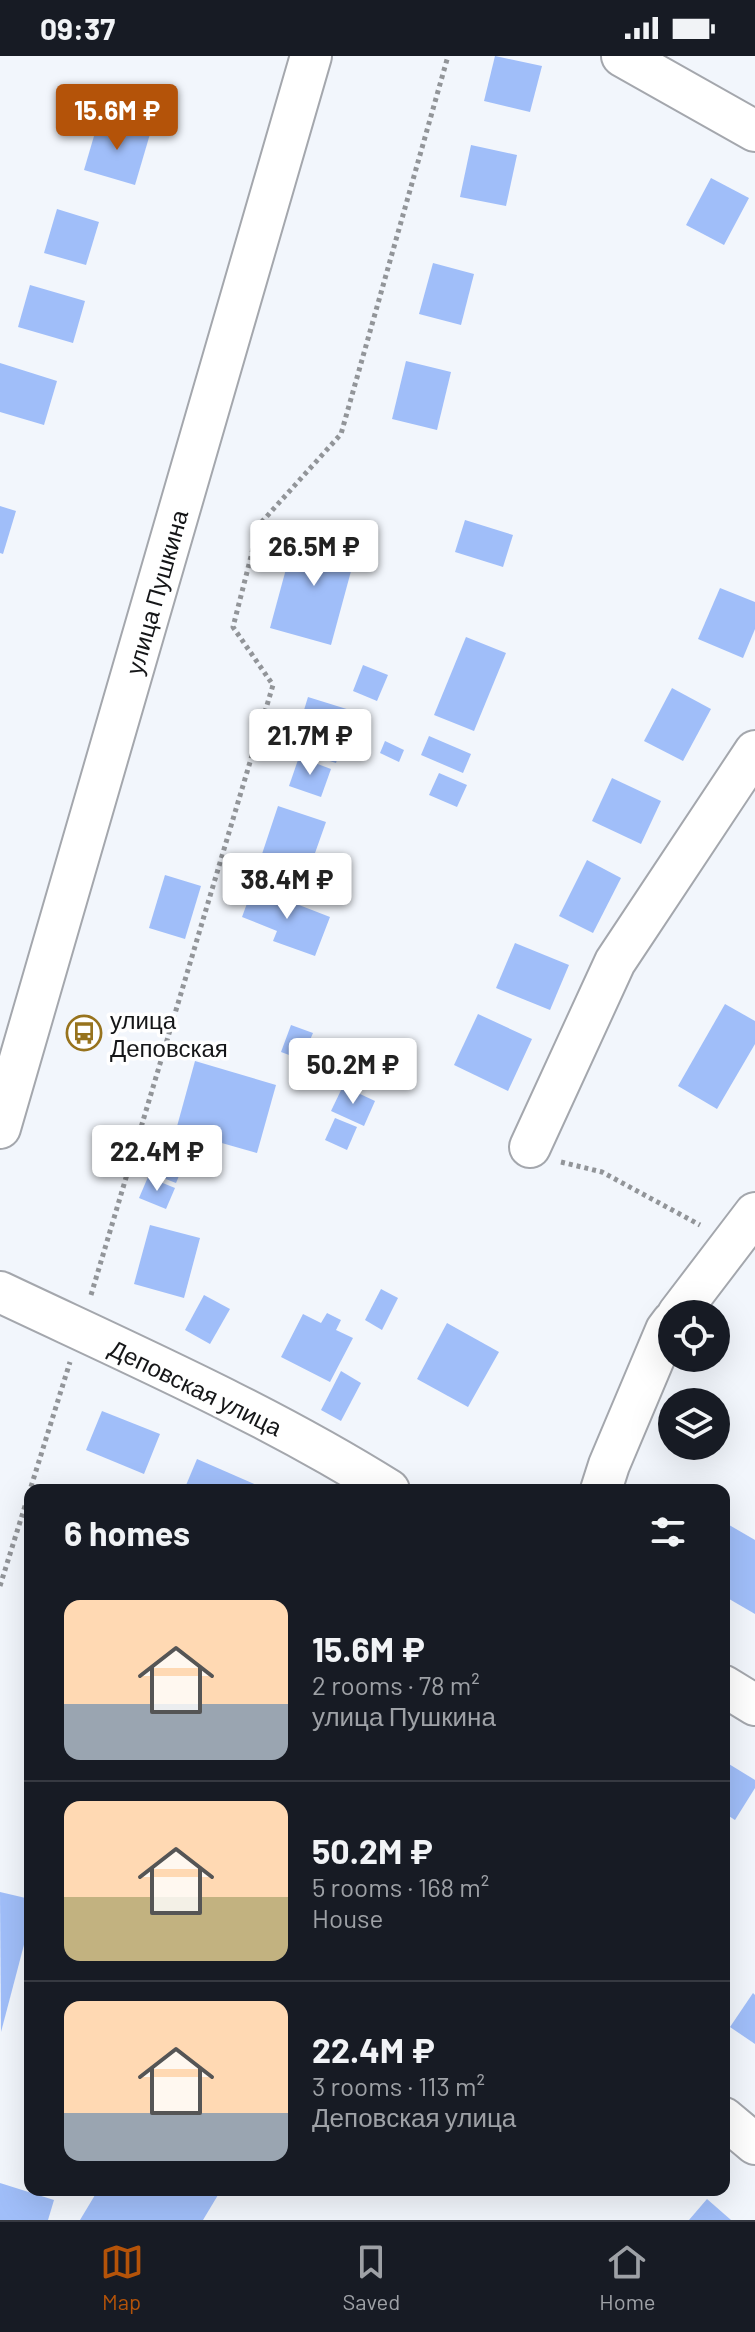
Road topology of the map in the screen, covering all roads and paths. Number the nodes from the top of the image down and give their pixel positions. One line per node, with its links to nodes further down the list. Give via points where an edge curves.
1 (311, 56): 6 (street, улица Пушкина)
2 (448, 56): 11 (path, via 341,434 259,525 233,627 273,685)
3 (622, 56): 4 (street)
4 (755, 131)
5 (755, 751): 7 (street, via 615,962)
6 (0, 1128)
7 (530, 1147): 8 (path)
8 (744, 1228): 10 (street)
9 (0, 1292): 11 (street, Деповская улица)
10 (689, 1300)
11 (80, 1330): 13 (path); 14 (street, Деповская улица, via 340,1459)
12 (658, 1349): 15 (street)
13 (32, 1484)
14 (380, 1484)
15 (603, 1484)
16 (24, 1509): 17 (path)
17 (0, 1586)
18 (730, 1690): 19 (street)
19 (755, 1705)
20 (730, 2123): 21 (street)
21 (755, 2144)

